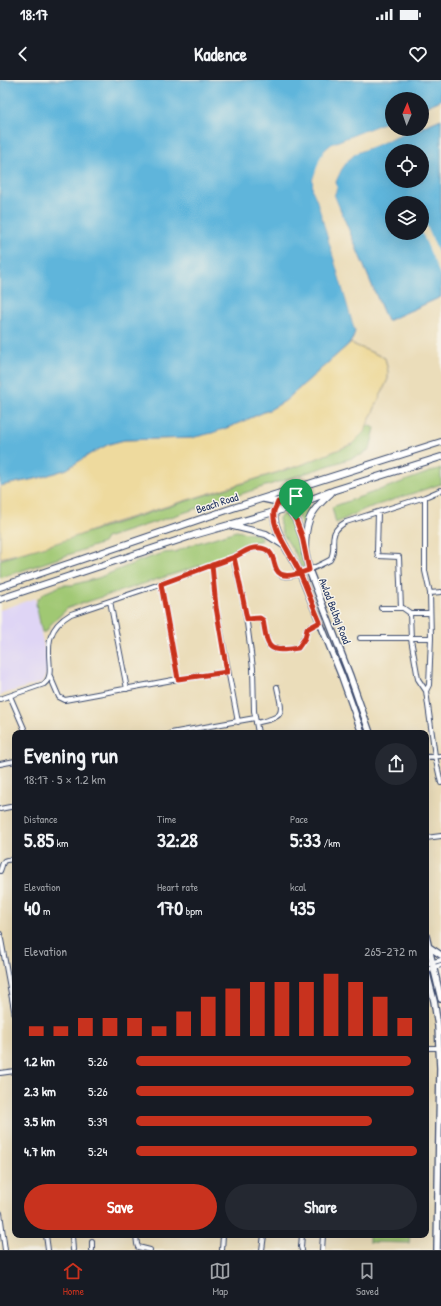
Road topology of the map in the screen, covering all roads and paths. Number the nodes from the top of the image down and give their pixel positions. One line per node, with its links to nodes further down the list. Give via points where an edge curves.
1 (441, 442): 5 (highway, Beach Road)
2 (441, 457): 3 (highway)
3 (335, 490): 9 (highway); 14 (highway, via 319,504 310,518 306,531)
4 (441, 490): 6 (street)
5 (286, 492): 7 (highway, Beach Road); 8 (main road)
6 (425, 497): 11 (street); 22 (street, via 426,571)
7 (264, 499): 8 (main road, Awlad Belhaj Road); 20 (highway, Beach Road)
8 (278, 502): 9 (main road, Awlad Belhaj Road); 10 (main road)
9 (288, 508): 10 (highway); 14 (main road, Awlad Belhaj Road, via 300,529)
10 (274, 512): 12 (highway); 13 (main road, Awlad Belhaj Road, via 277,528)
11 (378, 512): 17 (street, via 341,525 333,535 332,558); 26 (street, via 378,556 399,557)
12 (227, 525): 13 (highway, via 266,534); 23 (highway)
13 (285, 546): 18 (main road, Awlad Belhaj Road)
14 (305, 553): 17 (main road, Awlad Belhaj Road)
15 (234, 557): 16 (street); 18 (street, via 248,550 262,548 272,555 280,574 287,576); 29 (street)
16 (212, 565): 19 (street); 34 (street)
17 (309, 570): 18 (street); 48 (main road, Awlad Belhaj Road)
18 (300, 573): 30 (main road, Awlad Belhaj Road)
19 (161, 584): 24 (street); 36 (street)
20 (0, 587)
21 (441, 592): 22 (street)
22 (430, 593): 28 (street)
23 (0, 599)
24 (110, 601): 35 (street, via 71,614 57,625 49,644); 38 (street)
25 (381, 608): 26 (street)
26 (400, 608): 27 (street, via 405,608)
27 (410, 613): 28 (street); 33 (street)
28 (430, 613): 32 (street)
29 (247, 619): 30 (street, via 262,619 268,644 275,650 299,647 307,629); 42 (street)
30 (320, 622): 47 (main road, Awlad Belhaj Road)
31 (360, 638): 33 (street)
32 (431, 638): 33 (street); 39 (street, via 429,685)
33 (411, 639): 39 (street, via 418,679)
34 (227, 672): 36 (street); 43 (street)
35 (50, 676): 38 (street, via 59,697 65,700); 40 (street, via 44,684)
36 (178, 679): 38 (street)
37 (277, 687): 42 (street, via 280,712 275,718)
38 (127, 689)
39 (426, 691): 49 (street)
40 (10, 696): 41 (street); 44 (street)
41 (0, 699)
42 (256, 720): 43 (street); 46 (street)
43 (238, 722): 45 (street)
44 (25, 730)
45 (189, 730)
46 (258, 730)
47 (361, 730)
48 (369, 730)
49 (435, 756): 50 (street); 51 (street); 54 (street)
50 (441, 756)
51 (429, 757)
52 (12, 761): 53 (street)
53 (0, 764)
54 (441, 783)
55 (12, 807): 56 (street)
56 (0, 809)
57 (441, 836): 58 (street)
58 (429, 838)
59 (12, 859): 60 (street, via 4,860)
60 (0, 871)
61 (0, 934): 73 (street)
62 (429, 947): 63 (main road); 66 (main road)
63 (441, 955)
64 (441, 960): 66 (street)
65 (429, 964): 66 (street)
66 (434, 965): 67 (street); 68 (street); 72 (main road)
67 (441, 966)
68 (429, 968)
69 (441, 978): 72 (main road)
70 (429, 983): 71 (main road)
71 (430, 987): 76 (main road)
72 (439, 987): 74 (main road)
73 (12, 999)
74 (441, 999)
75 (429, 1048): 76 (street)
76 (439, 1048): 97 (main road)
77 (12, 1071): 78 (street)
78 (0, 1073)
79 (0, 1213): 88 (street)
80 (46, 1238): 89 (street)
81 (72, 1238): 90 (street)
82 (136, 1238): 92 (street, via 138,1247)
83 (223, 1238): 93 (street)
84 (264, 1238): 94 (street)
85 (302, 1238): 95 (street)
86 (323, 1238): 96 (street)
87 (92, 1242): 91 (street)
88 (5, 1250)
89 (48, 1250)
90 (73, 1250)
91 (92, 1250)
92 (150, 1250)
93 (222, 1250)
94 (262, 1250)
95 (302, 1250)
96 (322, 1250)
97 (437, 1250)

